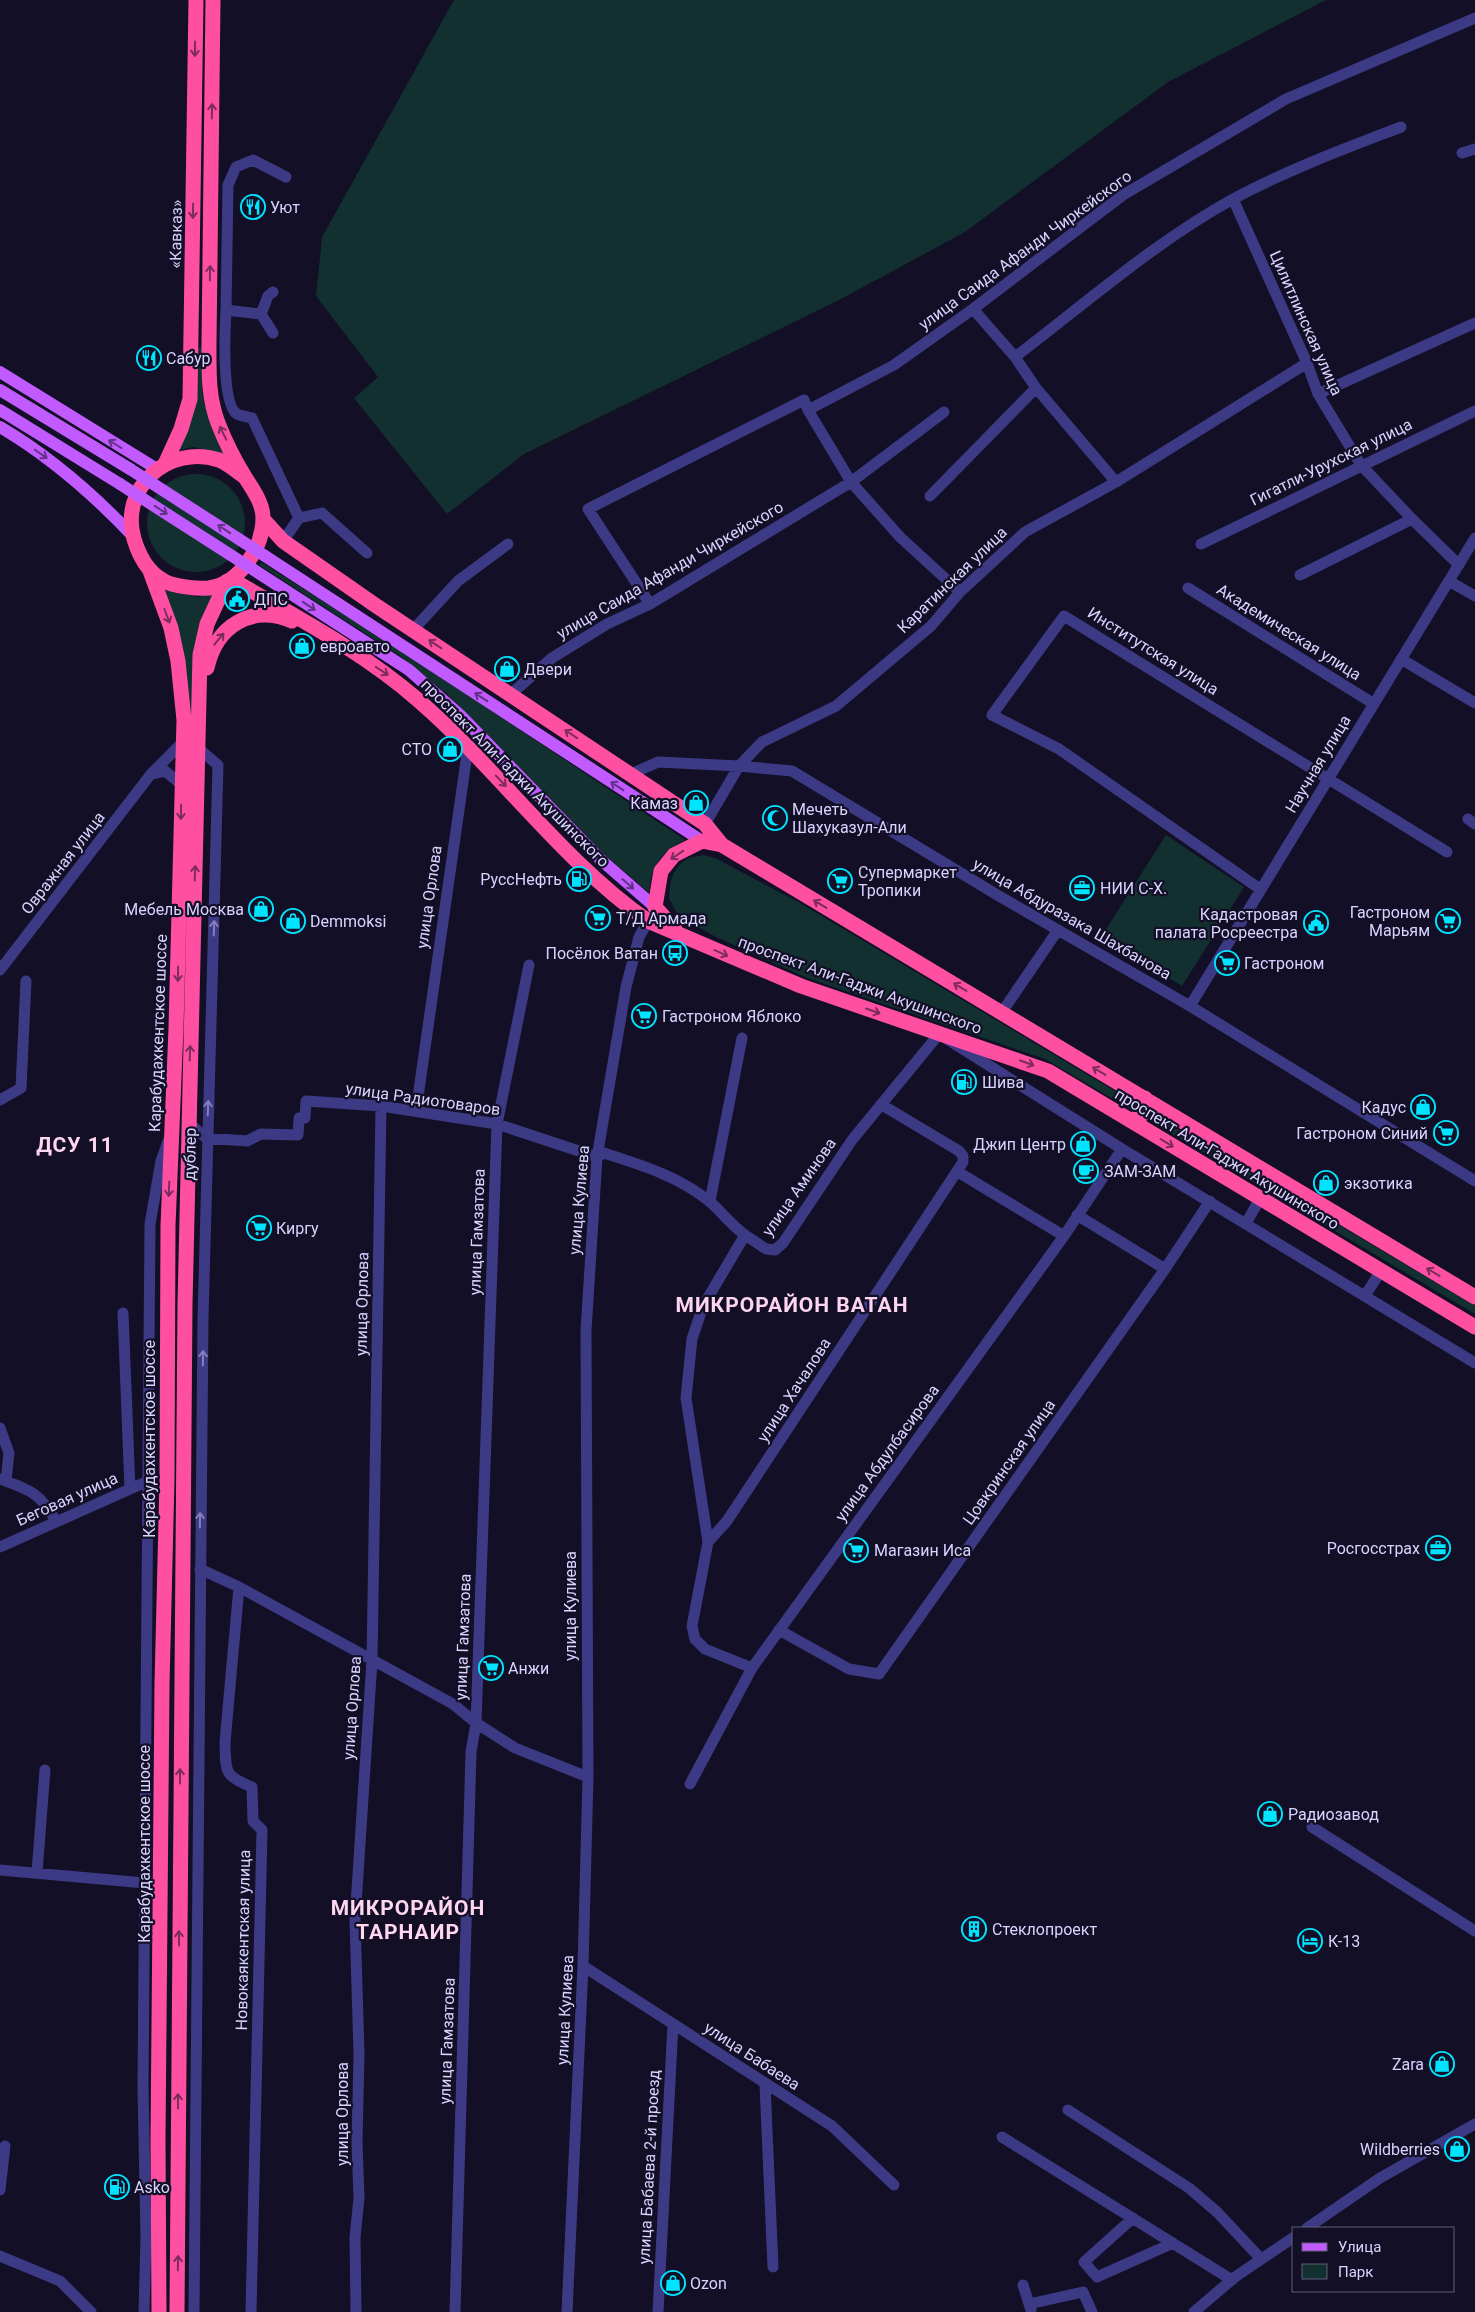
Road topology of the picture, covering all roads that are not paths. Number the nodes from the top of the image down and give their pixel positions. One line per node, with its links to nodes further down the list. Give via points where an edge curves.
1 (196, 0): 27 (highway, «Кавказ», one-way to 27, via 190,399 181,429)
2 (213, 0): 28 (highway, one-way to 2, via 218,424 210,397)
3 (1475, 18): 10 (street, улица Саида Афанди Чиркейского, via 1286,99 1123,195)
4 (1401, 127): 8 (street, via 1319,158)
5 (1475, 149): 6 (street)
6 (1462, 154)
7 (286, 177): 11 (street, via 252,160 236,167 228,185)
8 (1233, 199): 15 (street, via 1160,246); 16 (street, Цилитлинская улица)
9 (273, 292): 12 (street)
10 (973, 309): 15 (street); 22 (street, улица Саида Афанди Чиркейского, via 894,365)
11 (226, 310): 12 (street); 32 (street, via 229,404 236,414 252,418)
12 (261, 314): 14 (street)
13 (1475, 323): 20 (street)
14 (273, 332)
15 (1015, 357): 18 (street)
16 (1307, 363): 20 (street, Цилитлинская улица); 30 (street, Каратинская улица)
17 (0, 372): 27 (main road, one-way to 17)
18 (1036, 388): 30 (street); 31 (street)
19 (0, 390): 66 (main road, one-way to 19, bridge, via 130,469)
20 (1318, 394): 26 (street, Цилитлинская улица)
21 (0, 410): 70 (main road, one-way to 70, bridge, via 409,670 460,715)
22 (808, 410): 29 (street); 49 (street, via 804,400 588,509)
23 (1475, 411): 26 (street, Гигатли-Урухская улица)
24 (944, 412): 29 (street)
25 (0, 427): 35 (main road, one-way to 35, via 70,474)
26 (1361, 465): 34 (street, Цилитлинская улица); 39 (street, Гигатли-Урухская улица)
27 (161, 466): 28 (highway, via 178,458 202,456 221,461); 35 (highway, via 143,482 134,500 131,516)
28 (245, 477): 33 (highway, via 261,506)
29 (851, 482): 47 (street, via 900,538); 49 (street, улица Саида Афанди Чиркейского)
30 (1116, 482): 47 (street, Каратинская улица, via 1025,532)
31 (930, 496)
32 (299, 518): 37 (street); 40 (street, via 322,513)
33 (263, 519): 37 (highway, проспект Али-Гаджи Акушинского); 44 (highway, via 258,546 246,565)
34 (1412, 519): 41 (street, Цилитлинская улица); 43 (street)
35 (133, 536): 42 (highway)
36 (1475, 538): 41 (street, Научная улица)
37 (283, 541): 50 (highway, проспект Али-Гаджи Акушинского)
38 (508, 544): 50 (street, via 458,581)
39 (1201, 544)
40 (367, 553)
41 (1459, 565): 45 (street, Научная улица)
42 (150, 571): 44 (highway, via 165,582 185,588 210,588); 57 (highway, Карабудахкентское шоссе, one-way to 57, via 175,644 184,720)
43 (1300, 575)
44 (229, 580): 51 (highway, проспект Али-Гаджи Акушинского); 54 (highway, Карабудахкентское шоссе, via 207,624 200,655)
45 (1449, 581): 48 (street); 52 (street, Научная улица)
46 (1188, 588): 56 (street, Академическая улица)
47 (960, 592): 60 (street, Каратинская улица, via 931,626 836,706 762,742)
48 (1475, 596)
49 (650, 604): 53 (street, улица Саида Афанди Чиркейского, via 607,624 552,658)
50 (413, 630): 53 (highway, проспект Али-Гаджи Акушинского, one-way to 50)
51 (330, 637): 54 (highway, one-way to 51, via 210,654 217,640 243,619 261,614 280,616); 58 (highway, проспект Али-Гаджи Акушинского, one-way to 58, via 419,700)
52 (1401, 659): 55 (street); 56 (street, Научная улица)
53 (511, 694): 62 (highway, проспект Али-Гаджи Акушинского, one-way to 53)
54 (199, 701): 59 (highway, Карабудахкентское шоссе)
55 (1475, 703)
56 (1374, 704): 63 (street, Научная улица)
57 (183, 742): 61 (street, Овражная улица); 64 (highway, Карабудахкентское шоссе)
58 (468, 747): 70 (highway, проспект Али-Гаджи Акушинского, one-way to 70, via 578,861 629,908); 83 (street, улица Орлова)
59 (199, 749): 85 (highway, Карабудахкентское шоссе, one-way to 59); 88 (street, дублер, one-way to 59, via 218,765)
60 (739, 766): 62 (street, улица Абдуразака Шахбанова, via 658,762); 65 (street, Каратинская улица); 71 (street, улица Абдуразака Шахбанова, via 792,771)
61 (151, 774): 64 (street, via 165,771); 73 (street, Овражная улица)
62 (631, 774): 65 (highway, проспект Али-Гаджи Акушинского)
63 (1328, 778): 68 (street, Институтская улица); 69 (street, Научная улица); 69 (street, Институтская улица, via 1064,616 992,715 1059,749)
64 (182, 785): 87 (highway, Карабудахкентское шоссе, one-way to 87)
65 (705, 824): 67 (highway, проспект Али-Гаджи Акушинского)
66 (702, 841): 67 (highway); 70 (highway, one-way to 70, via 674,855 661,871)
67 (722, 845): 76 (highway, проспект Али-Гаджи Акушинского, one-way to 67)
68 (1447, 852)
69 (1260, 889): 75 (street, Научная улица)
70 (651, 914): 77 (highway, проспект Али-Гаджи Акушинского, one-way to 77, via 677,932 723,954 801,986); 90 (street, улица Кулиева, via 639,937 626,987)
71 (1058, 930): 75 (street, улица Абдуразака Шахбанова); 76 (street)
72 (529, 965): 86 (street, улица Гамзатова)
73 (0, 970)
74 (26, 981): 80 (street, via 20,1088)
75 (1190, 1006): 92 (street, улица Абдуразака Шахбанова)
76 (1002, 1012): 79 (highway, проспект Али-Гаджи Акушинского, one-way to 76)
77 (939, 1034): 81 (street, улица Аминова); 84 (highway, проспект Али-Гаджи Акушинского, one-way to 84, via 1048,1071); 89 (street)
78 (742, 1038): 94 (street)
79 (1145, 1098): 84 (highway, via 1143,1114); 103 (highway, проспект Али-Гаджи Акушинского, one-way to 79)
80 (0, 1100)
81 (882, 1105): 91 (street, via 959,1151 963,1162); 98 (street, улица Аминова, via 852,1140 775,1250)
82 (381, 1106): 83 (street, улица Радиотоваров); 88 (street, улица Радиотоваров, via 306,1101 304,1118 299,1118 298,1135 261,1134 248,1141); 117 (street, улица Орлова)
83 (416, 1111): 86 (street, улица Радиотоваров)
84 (1131, 1121): 93 (highway, проспект Али-Гаджи Акушинского, one-way to 93)
85 (188, 1122): 88 (street); 150 (highway, Карабудахкентское шоссе, one-way to 85)
86 (497, 1124): 90 (street, улица Радиотоваров); 119 (street, улица Гамзатова)
87 (172, 1129): 109 (street, via 161,1161 150,1224); 149 (highway, Карабудахкентское шоссе, one-way to 149, via 162,1684 158,2139)
88 (206, 1138): 114 (street, дублер, one-way to 88)
89 (1122, 1149): 95 (street); 96 (street, улица Абдулбасирова)
90 (597, 1156): 94 (street, улица Радиотоваров, via 604,1153 654,1169); 121 (street, улица Кулиева, via 586,1331)
91 (958, 1172): 99 (street); 112 (street, улица Хачалова, via 727,1521)
92 (1475, 1181)
93 (1260, 1199): 97 (street); 101 (highway, проспект Али-Гаджи Акушинского)
94 (710, 1201): 98 (street, улица Радиотоваров)
95 (1210, 1201): 97 (street); 100 (street, Цовкринская улица)
96 (1077, 1215): 99 (street, улица Абдулбасирова); 100 (street)
97 (1246, 1223): 102 (street)
98 (745, 1235): 112 (street, улица Аминова, via 702,1306 692,1339 686,1398)
99 (1064, 1236): 116 (street, улица Абдулбасирова)
100 (1165, 1269): 116 (street, Цовкринская улица, via 879,1674 849,1669)
101 (1380, 1272): 102 (street); 105 (highway, проспект Али-Гаджи Акушинского)
102 (1365, 1296): 106 (street)
103 (1475, 1297)
104 (124, 1313): 110 (street)
105 (1475, 1328)
106 (1475, 1363)
107 (0, 1428): 108 (street, via 9,1453)
108 (3, 1480): 111 (street, via 30,1490 46,1503)
109 (148, 1481): 110 (street, Беговая улица); 126 (street)
110 (130, 1489): 111 (street, Беговая улица)
111 (56, 1521): 113 (street, Беговая улица)
112 (708, 1542): 118 (street, улица Аминова, via 692,1626 695,1639 704,1648)
113 (0, 1547)
114 (200, 1569): 115 (street); 151 (street, дублер)
115 (239, 1588): 117 (street); 152 (street, Новокаякентская улица, via 225,1742 226,1766 232,1779 252,1787 253,1821 262,1830)
116 (779, 1630): 118 (street, улица Абдулбасирова)
117 (372, 1661): 119 (street, via 453,1704); 153 (street, улица Орлова, via 355,1920 359,2054)
118 (752, 1668): 122 (street, улица Абдулбасирова)
119 (476, 1723): 121 (street, via 515,1748); 154 (street, улица Гамзатова, via 471,1752)
120 (45, 1770): 125 (street)
121 (588, 1777): 128 (street, улица Кулиева)
122 (690, 1784)
123 (1312, 1827): 127 (street)
124 (0, 1870): 125 (street)
125 (37, 1872): 126 (street)
126 (146, 1883): 148 (street)
127 (1475, 1931)
128 (584, 1966): 129 (street, улица Бабаева); 155 (street, улица Кулиева)
129 (673, 2024): 130 (street, улица Бабаева); 156 (street, улица Бабаева 2-й проезд)
130 (765, 2084): 135 (street, улица Бабаева, via 832,2126); 143 (street)
131 (1068, 2110): 142 (street, via 1189,2188 1217,2212)
132 (1475, 2124): 138 (street, via 1380,2178)
133 (1002, 2137): 137 (street)
134 (5, 2146): 136 (street)
135 (894, 2185)
136 (0, 2190)
137 (1132, 2218): 140 (street); 140 (street, via 1084,2262 1097,2276)
138 (1308, 2227)
139 (1292, 2238): 142 (street)
140 (1173, 2243): 144 (street)
141 (0, 2256): 147 (street, via 60,2281)
142 (1261, 2259): 144 (street)
143 (773, 2267)
144 (1232, 2280): 158 (street)
145 (1023, 2285): 146 (street)
146 (1030, 2308): 157 (street, via 1084,2292)
147 (91, 2312)
148 (144, 2312)
149 (160, 2312)
150 (177, 2312)
151 (194, 2312)
152 (251, 2312)
153 (356, 2312)
154 (456, 2312)
155 (567, 2312)
156 (658, 2312)
157 (1092, 2312)
158 (1194, 2312)

